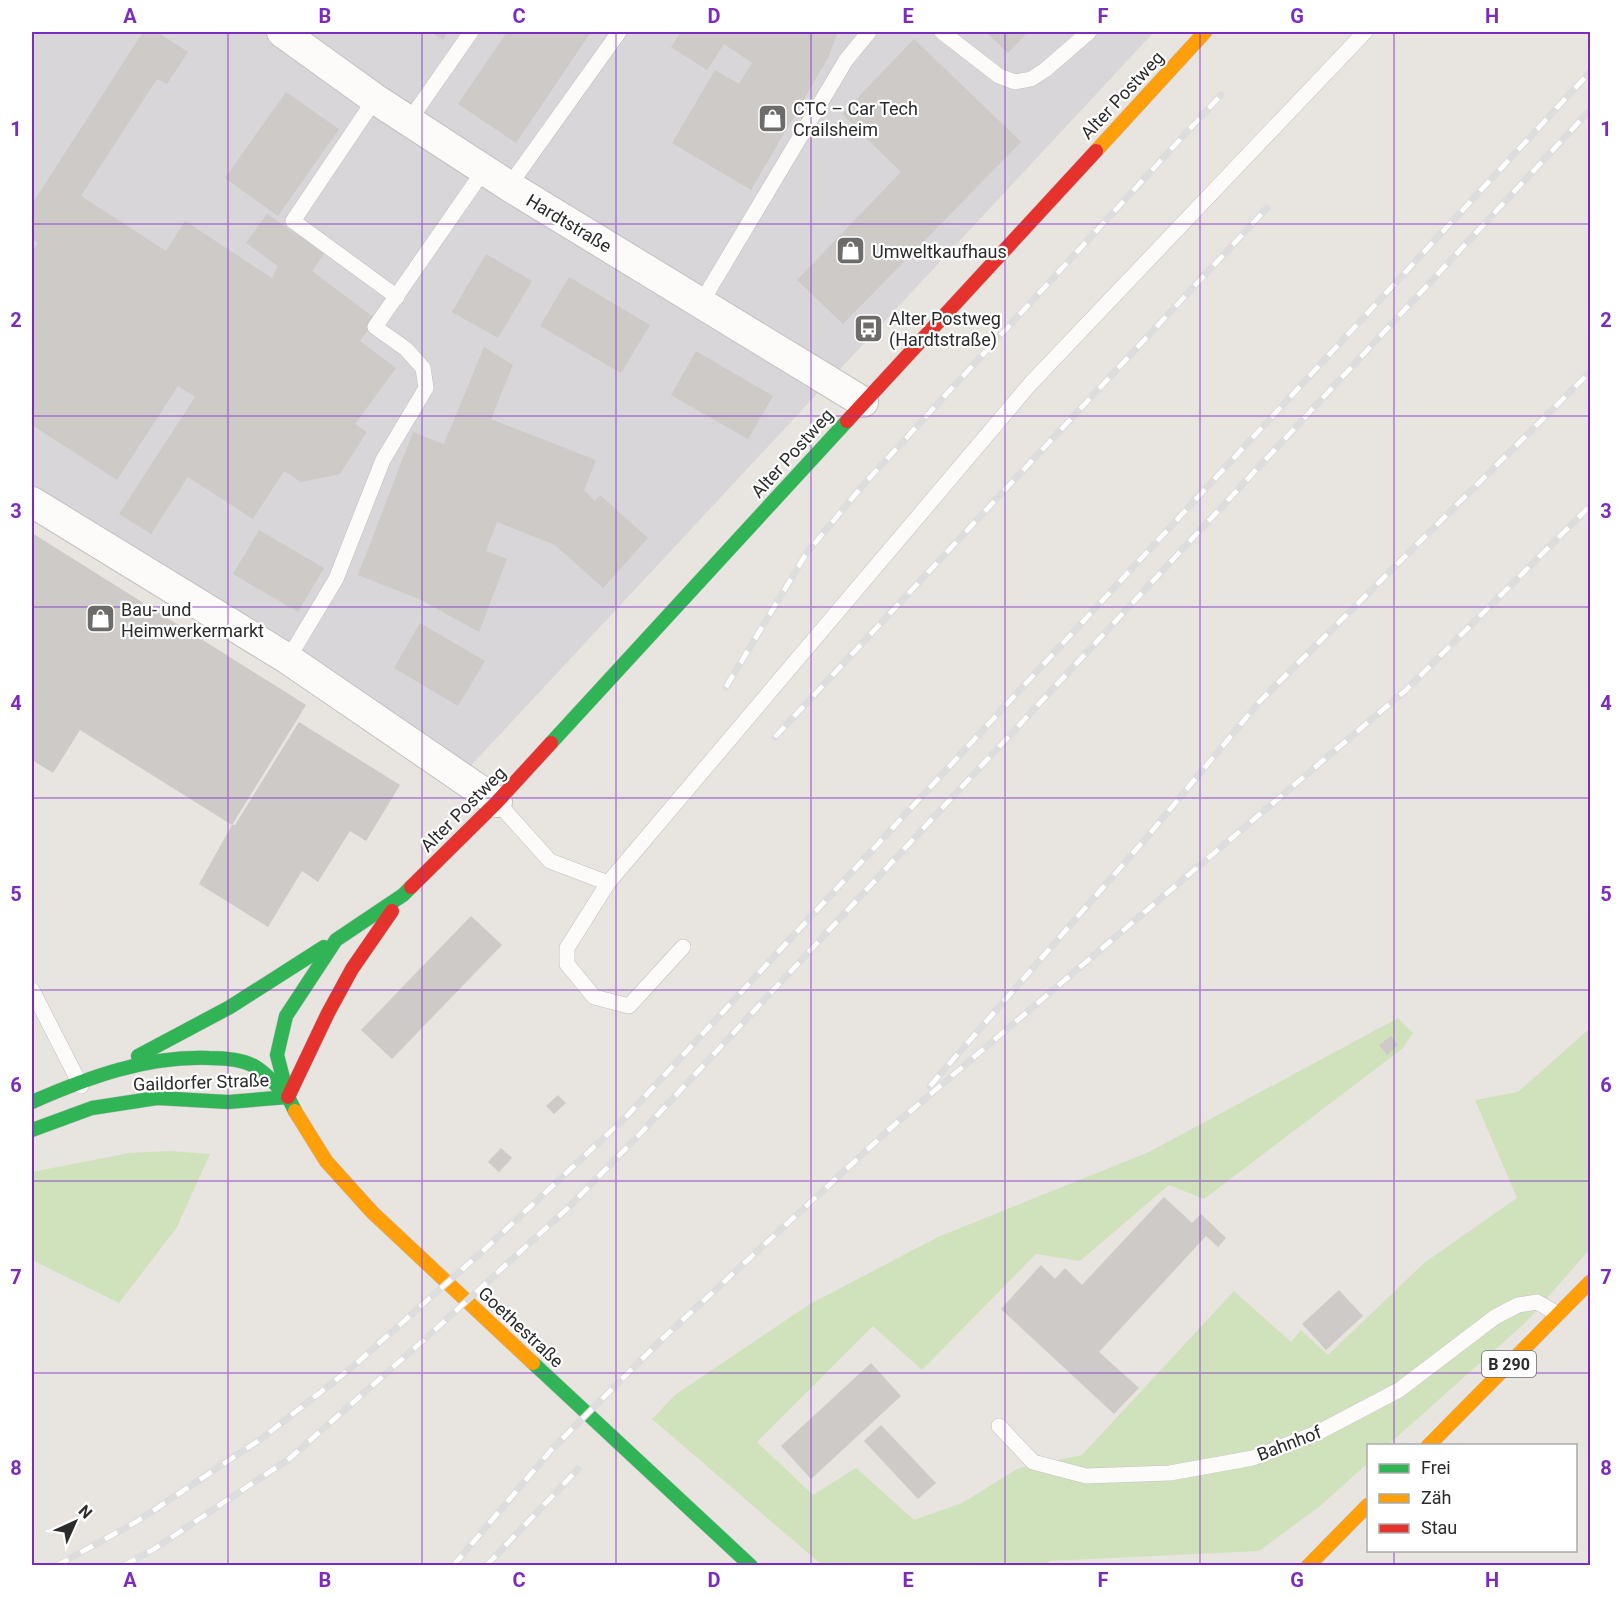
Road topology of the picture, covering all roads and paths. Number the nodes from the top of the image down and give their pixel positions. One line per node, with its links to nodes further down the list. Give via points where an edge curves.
1 (282, 32): 9 (street, Hardtstraße)
2 (471, 32): 10 (lane)
3 (619, 32): 12 (lane)
4 (869, 32): 14 (lane, via 846,60)
5 (942, 32): 6 (lane, via 999,76 1015,82 1045,70)
6 (1089, 32)
7 (1205, 32): 15 (main road, Alter Postweg)
8 (1365, 32): 19 (lane, via 1031,382)
9 (375, 99): 10 (street, Hardtstraße); 13 (lane, via 293,221)
10 (410, 121): 11 (street, Hardtstraße)
11 (484, 170): 12 (street, Hardtstraße); 13 (lane)
12 (509, 186): 14 (street, Hardtstraße)
13 (397, 297): 17 (lane, via 375,327 406,349 423,368 426,388 383,460 336,579)
14 (701, 303): 15 (street, Hardtstraße)
15 (863, 402): 18 (main road, Alter Postweg)
16 (32, 502): 17 (street)
17 (288, 659): 18 (street)
18 (497, 802): 19 (lane, via 550,861); 20 (main road, Alter Postweg)
19 (608, 883): 22 (lane, via 567,948 567,964 594,997 629,1006)
20 (403, 895): 21 (main road, Alter Postweg); 26 (main road, Alter Postweg, via 352,969)
21 (336, 940): 24 (main road, Gaildorfer Straße, via 230,1006); 26 (main road, Alter Postweg, via 286,1016 277,1055)
22 (683, 947)
23 (32, 990): 25 (lane)
24 (108, 1072): 25 (main road, Gaildorfer Straße); 26 (main road, Gaildorfer Straße, via 161,1059 195,1056 233,1060 254,1066)
25 (79, 1083): 27 (main road, Gaildorfer Straße); 28 (lane)
26 (288, 1097): 28 (main road, Gaildorfer Straße, via 228,1102 157,1098); 35 (main road, Goethestraße, via 326,1161 372,1212)
27 (32, 1102)
28 (92, 1108): 29 (main road, Gaildorfer Straße)
29 (32, 1130)
30 (1590, 1282): 31 (main road, B 290)
31 (1558, 1314): 32 (lane, Bahnhof, via 1538,1302 1518,1305 1495,1317 1399,1389 1319,1432 1253,1458 1170,1473 1086,1476 1033,1462); 33 (main road, B 290)
32 (999, 1426)
33 (1430, 1444)
34 (1367, 1506): 36 (main road)
35 (751, 1566)
36 (1308, 1566)

